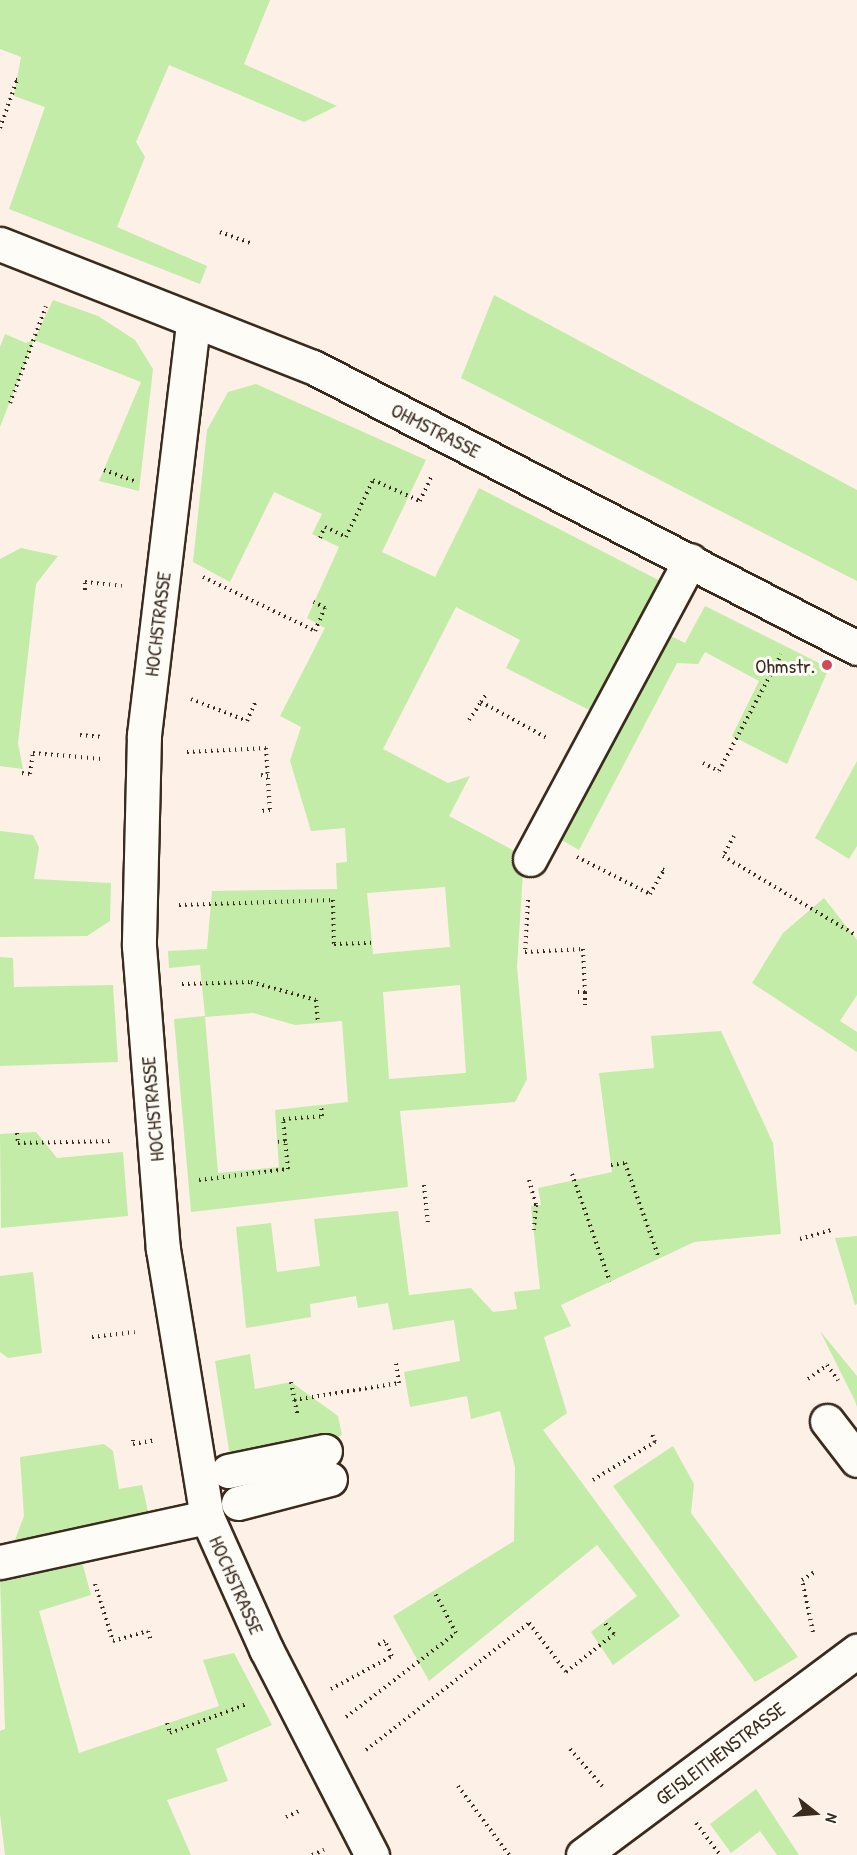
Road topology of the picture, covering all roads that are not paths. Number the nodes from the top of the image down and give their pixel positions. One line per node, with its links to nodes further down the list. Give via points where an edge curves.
1 (0, 244): 2 (street, OHMSTRASSE)
2 (193, 324): 3 (street, OHMSTRASSE, via 313,367); 10 (street, HOCHSTRASSE, via 144,735 139,946 163,1249)
3 (690, 560): 4 (street, OHMSTRASSE); 5 (street)
4 (857, 648)
5 (536, 849)
6 (827, 1421): 7 (street)
7 (857, 1460)
8 (228, 1471): 9 (street, via 327,1465)
9 (238, 1503)
10 (207, 1517): 11 (street); 13 (street, HOCHSTRASSE, via 266,1649)
11 (0, 1562)
12 (857, 1650): 14 (street, GEISLEITHENSTRASSE)
13 (372, 1855)
14 (583, 1855)

